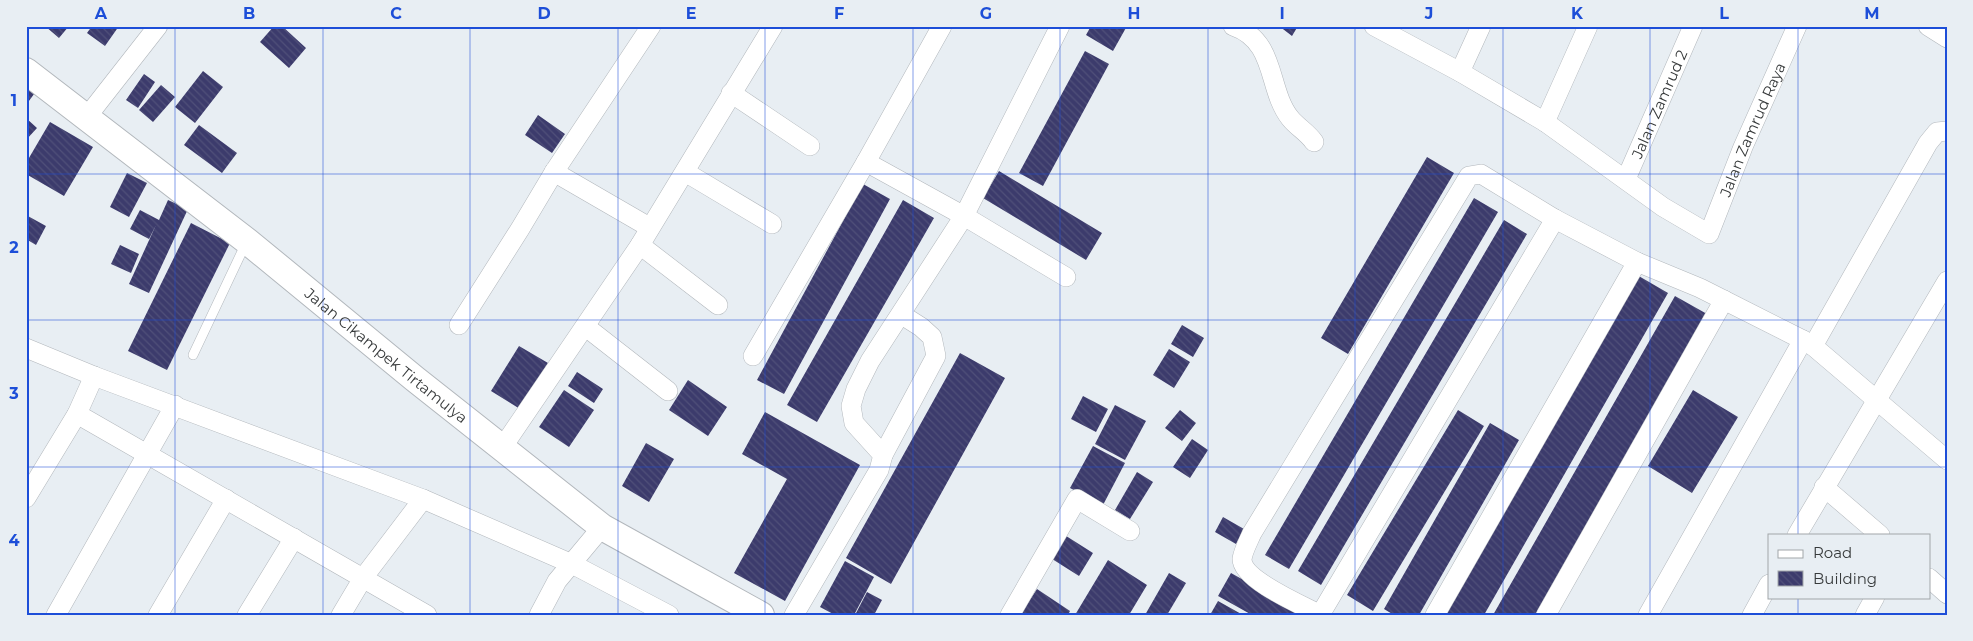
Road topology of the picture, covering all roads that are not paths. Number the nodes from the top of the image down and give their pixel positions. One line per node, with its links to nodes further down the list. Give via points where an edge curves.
1 (158, 26): 15 (street)
2 (651, 26): 21 (street)
3 (773, 26): 14 (street)
4 (942, 26): 20 (street)
5 (1060, 26): 24 (street)
6 (1233, 26): 18 (street, via 1250,35 1261,48 1290,118)
7 (1374, 26): 13 (street)
8 (1480, 26): 13 (street)
9 (1588, 26): 16 (street)
10 (1693, 26): 23 (street, Jalan Zamrud 2)
11 (1797, 26): 23 (street, Jalan Zamrud Raya, via 1743,147 1709,234)
12 (26, 71): 15 (street, Jalan Cikampek Tirtamulya)
13 (1460, 72): 16 (street)
14 (731, 93): 19 (street); 22 (street)
15 (86, 118): 28 (street, Jalan Cikampek Tirtamulya)
16 (1545, 122): 23 (street)
17 (1947, 131): 38 (street, via 1937,132 1928,143)
18 (1314, 142)
19 (810, 146)
20 (866, 162): 24 (street); 41 (street)
21 (554, 172): 27 (street); 36 (street)
22 (685, 172): 26 (street); 27 (street)
23 (1626, 180)
24 (964, 216): 31 (street); 35 (street)
25 (1555, 219): 30 (street); 77 (street); 77 (street, via 1481,174 1469,176 1252,533 1242,559 1245,567 1257,580)
26 (772, 224)
27 (649, 227): 29 (street)
28 (247, 241): 40 (lane); 47 (street, Jalan Cikampek Tirtamulya)
29 (640, 245): 34 (street); 37 (street)
30 (1637, 262): 33 (street); 78 (street)
31 (1066, 277)
32 (1947, 281): 44 (street)
33 (1724, 300): 38 (street); 66 (street)
34 (718, 304)
35 (902, 315): 49 (street, via 870,361 851,406 854,423); 49 (street, via 932,337 936,356)
36 (459, 325)
37 (586, 327): 43 (street); 47 (street)
38 (1808, 343): 44 (street); 79 (street)
39 (26, 348): 42 (street)
40 (193, 355)
41 (753, 356)
42 (94, 376): 45 (street); 46 (street)
43 (668, 392)
44 (1877, 399): 50 (street); 51 (street)
45 (174, 405): 48 (street); 54 (street)
46 (77, 414): 48 (street); 52 (street)
47 (502, 448): 55 (street, Jalan Cikampek Tirtamulya)
48 (148, 454): 53 (street); 67 (street)
49 (883, 455): 75 (street, via 879,470)
50 (1947, 460)
51 (1824, 487): 57 (street); 58 (street)
52 (26, 498)
53 (226, 498): 59 (street); 68 (street)
54 (424, 499): 60 (street); 61 (street)
55 (602, 527): 60 (street); 74 (street, Jalan Cikampek Tirtamulya)
56 (1130, 531): 76 (street, via 1077,500)
57 (1798, 534)
58 (1879, 534)
59 (294, 538): 61 (street); 69 (street)
60 (572, 564): 72 (street, via 557,581); 73 (street)
61 (362, 578): 70 (street); 71 (street)
62 (1930, 579): 64 (street)
63 (1768, 586): 80 (street)
64 (1947, 594)
65 (1874, 598): 81 (street)
66 (1554, 612)
67 (56, 615)
68 (158, 615)
69 (247, 615)
70 (341, 615)
71 (427, 615)
72 (538, 615)
73 (669, 615)
74 (762, 615)
75 (794, 615)
76 (1010, 615)
77 (1320, 615)
78 (1435, 615)
79 (1648, 615)
80 (1752, 615)
81 (1865, 615)

